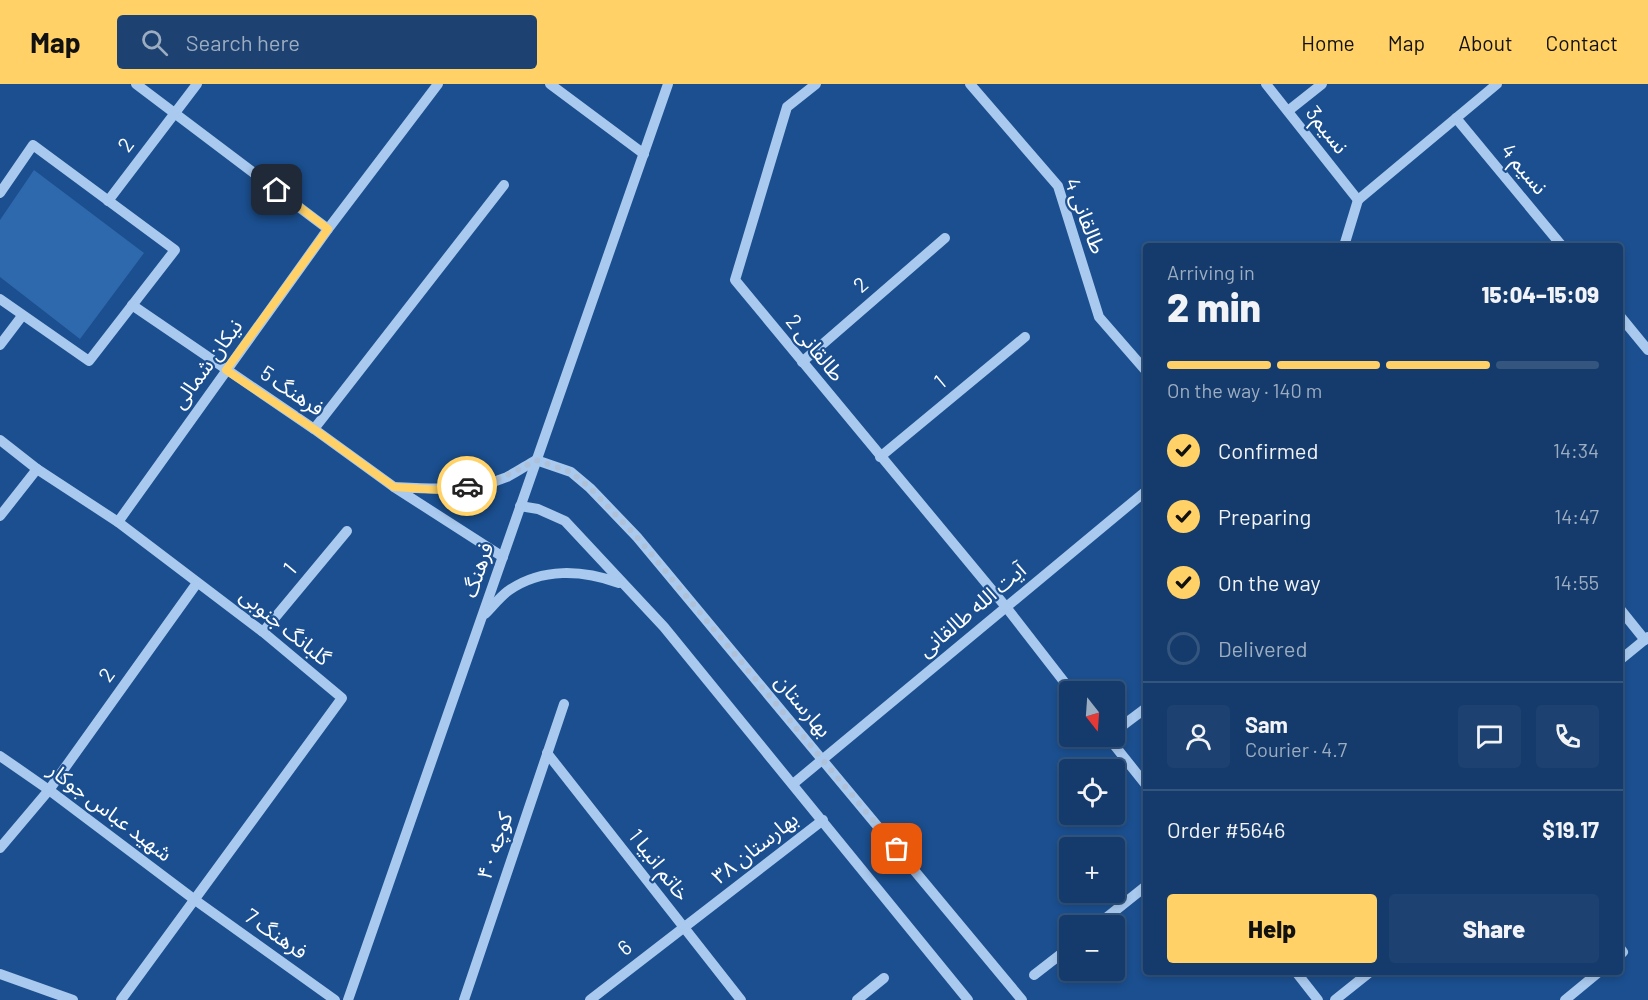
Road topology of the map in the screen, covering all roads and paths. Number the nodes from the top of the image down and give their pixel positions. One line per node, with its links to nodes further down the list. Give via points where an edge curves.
1 (136, 84): 12 (street)
2 (197, 84): 12 (street)
3 (438, 84): 19 (street, نیکان شمالی)
4 (550, 84): 14 (street)
5 (668, 84): 14 (street, فرهنگ)
6 (816, 84): 30 (street, طالقانی 2, via 787,107 735,280)
7 (970, 84): 31 (street, طالقانی 4, via 1058,186 1099,317)
8 (1266, 84): 11 (street, نسیم3)
9 (1322, 84): 11 (street)
10 (1497, 84): 13 (street)
11 (1288, 111): 17 (street, نسیم3)
12 (175, 113): 18 (street, 2); 19 (street)
13 (1456, 118): 17 (street); 22 (street, نسیم 4)
14 (645, 154): 36 (street, فرهنگ)
15 (504, 185): 33 (street)
16 (0, 193): 18 (street, via 33,145)
17 (1358, 200): 21 (street)
18 (108, 201): 24 (street, via 175,250)
19 (328, 229): 32 (street, نیکان شمالی)
20 (945, 238): 30 (street, 2)
21 (1345, 243)
22 (1560, 243)
23 (0, 299): 25 (street)
24 (132, 305): 25 (street, via 89,362); 32 (street, فرهنگ 5)
25 (22, 316): 28 (street)
26 (1623, 320): 29 (street)
27 (1025, 337): 35 (street, 1)
28 (0, 345)
29 (1648, 350)
30 (802, 362): 35 (street, طالقانی 2)
31 (1143, 368)
32 (226, 370): 33 (street, فرهنگ 5); 42 (street, نیکان شمالی)
33 (314, 429): 38 (street, فرهنگ 5)
34 (0, 440): 37 (street, گلبانگ جنوبی)
35 (880, 457): 47 (street, طالقانی 2)
36 (536, 460): 38 (street, via 488,483 441,490); 40 (street, فرهنگ); 60 (street, بهارستان, via 571,472 637,537)
37 (37, 469): 41 (street); 42 (street, گلبانگ جنوبی)
38 (394, 487): 44 (street, فرهنگ 5)
39 (1143, 493): 47 (street, آیت الله طالقانی)
40 (520, 506): 44 (street, فرهنگ); 46 (street, via 564,521)
41 (0, 516)
42 (118, 522): 45 (street, گلبانگ جنوبی)
43 (347, 531): 50 (street, 1)
44 (502, 557): 49 (street, فرهنگ)
45 (197, 583): 50 (street, گلبانگ جنوبی); 63 (street, 2)
46 (624, 585): 49 (street, via 573,572 535,577 508,591); 62 (street)
47 (1006, 607): 53 (street, طالقانی 2); 60 (street, آیت الله طالقانی)
48 (1623, 612): 51 (street)
49 (483, 617): 80 (street, فرهنگ)
50 (263, 632): 67 (street, گلبانگ جنوبی, via 342,698)
51 (1646, 639): 52 (street)
52 (1623, 658)
53 (1063, 681)
54 (564, 704): 58 (street, کوچه ۴۰)
55 (1143, 710): 56 (street)
56 (1125, 724)
57 (1118, 747): 61 (street)
58 (547, 753): 69 (street, خاتم انبیا 1); 81 (street, کوچه ۴۰)
59 (0, 756): 63 (street, شهید عباس جوکار)
60 (822, 760): 62 (street, آیت الله طالقانی); 86 (street, بهارستان)
61 (1143, 781)
62 (793, 784): 64 (street)
63 (49, 790): 65 (street); 67 (street, شهید عباس جوکار)
64 (823, 820): 69 (street, بهارستان ۳۸); 85 (street)
65 (0, 848)
66 (1143, 888): 68 (street)
67 (195, 900): 78 (street); 79 (street, فرهنگ 7)
68 (1110, 915)
69 (684, 928): 82 (street, 6); 83 (street, خاتم انبیا 1)
70 (1059, 956): 72 (street)
71 (0, 974): 77 (street)
72 (1034, 975)
73 (1298, 975): 87 (street)
74 (1366, 975): 88 (street)
75 (1595, 975): 89 (street)
76 (884, 978): 84 (street)
77 (73, 1000)
78 (121, 1000)
79 (335, 1000)
80 (348, 1000)
81 (464, 1000)
82 (590, 1000)
83 (741, 1000)
84 (857, 1000)
85 (968, 1000)
86 (1022, 1000)
87 (1318, 1000)
88 (1335, 1000)
89 (1565, 1000)

